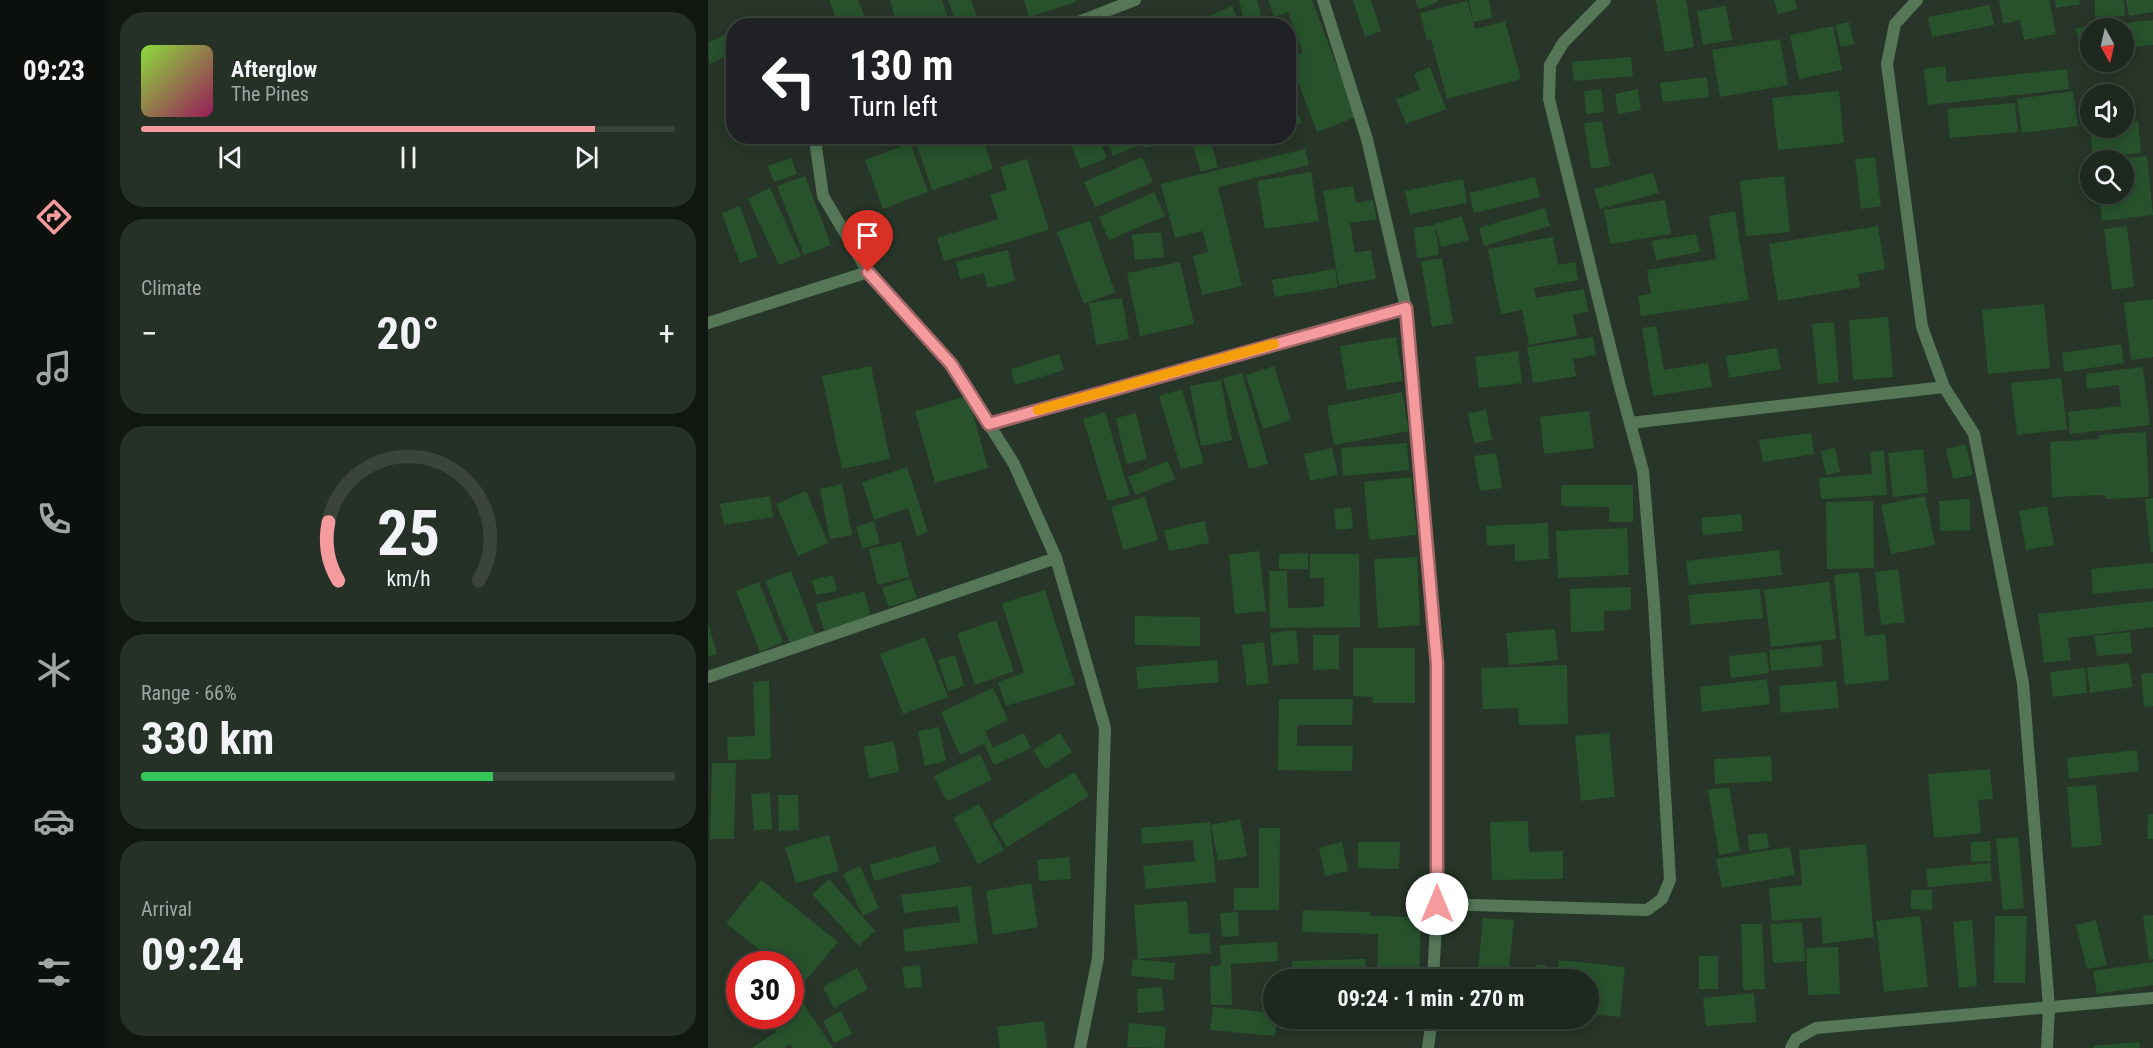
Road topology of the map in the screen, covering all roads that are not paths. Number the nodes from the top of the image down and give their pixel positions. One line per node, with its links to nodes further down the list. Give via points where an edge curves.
1 (1135, 0): 5 (street)
2 (1323, 0): 8 (street, via 1367,139)
3 (1605, 0): 11 (street, via 1563,43 1550,65 1549,99)
4 (1917, 0): 10 (street, via 1895,24 1887,64 1922,327)
5 (1089, 18)
6 (817, 144): 7 (street, via 823,196)
7 (868, 272): 9 (street); 12 (street, via 951,364)
8 (1406, 308): 12 (street); 15 (street, via 1437,664)
9 (708, 324)
10 (1944, 387): 11 (street); 18 (street, via 1974,434 2023,682)
11 (1630, 423): 15 (street, via 1644,471 1670,880 1662,899 1647,910)
12 (989, 424): 13 (street, via 1014,464)
13 (1056, 558): 14 (street); 20 (street, via 1105,728 1098,958)
14 (708, 677)
15 (1437, 904): 16 (street)
16 (1434, 969)
17 (2153, 998): 18 (street)
18 (2049, 1007): 22 (street, via 1816,1028 1796,1039); 23 (street)
19 (1431, 1029): 21 (street)
20 (1080, 1048)
21 (1428, 1048)
22 (1791, 1048)
23 (2048, 1048)

